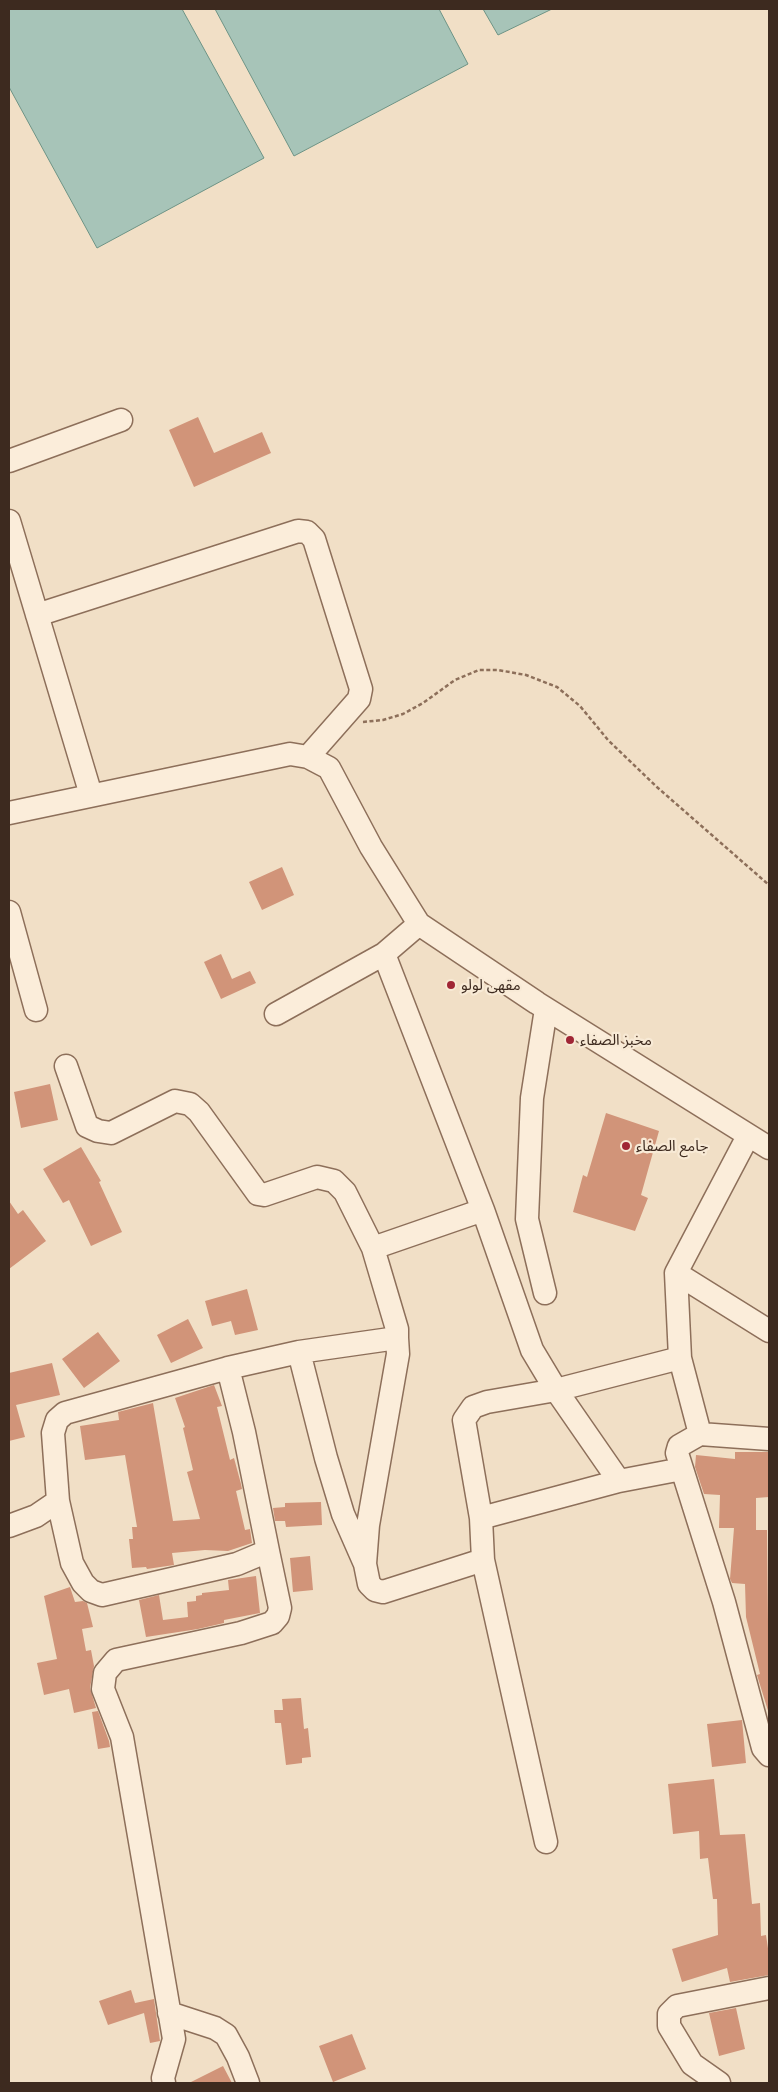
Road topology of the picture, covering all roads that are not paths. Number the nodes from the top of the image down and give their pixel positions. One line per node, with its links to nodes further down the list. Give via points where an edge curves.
1 (121, 420): 2 (street)
2 (9, 462)
3 (9, 521): 4 (street)
4 (37, 615): 5 (street, via 298,531 307,532 314,539 361,689 359,699); 6 (street)
5 (308, 757): 6 (street, via 290,754); 9 (street, via 329,768)
6 (91, 795): 7 (street)
7 (9, 813)
8 (9, 912): 12 (street)
9 (419, 924): 10 (street); 11 (street)
10 (384, 954): 13 (street); 17 (street)
11 (546, 1009): 15 (street); 20 (street, via 532,1098 527,1212 531,1242)
12 (36, 1010)
13 (276, 1014)
14 (66, 1066): 18 (street, via 87,1126 111,1133 175,1101 190,1104 258,1194 264,1195 317,1177 334,1181 345,1192)
15 (748, 1136): 16 (street); 19 (street)
16 (769, 1148)
17 (483, 1210): 18 (street); 26 (street, via 532,1350)
18 (372, 1248): 22 (street)
19 (676, 1273): 21 (street); 24 (street)
20 (545, 1293)
21 (769, 1331)
22 (398, 1338): 23 (street); 36 (street, via 398,1354 368,1525)
23 (299, 1352): 25 (street); 36 (street, via 343,1514)
24 (680, 1358): 26 (street); 27 (street)
25 (228, 1368): 31 (street, via 65,1413 57,1420 53,1433); 34 (street)
26 (556, 1390): 30 (street); 32 (street, via 487,1402 473,1407 464,1420)
27 (700, 1434): 28 (street); 29 (street, via 677,1449)
28 (769, 1439)
29 (682, 1468): 30 (street); 37 (street, via 724,1602 763,1748)
30 (619, 1481): 32 (street)
31 (58, 1501): 33 (street, via 36,1516); 34 (street, via 72,1562 83,1583 102,1595 237,1564)
32 (481, 1518): 35 (street)
33 (9, 1526)
34 (268, 1551): 40 (street, via 280,1608 272,1623 116,1660 105,1673 103,1689 122,1737)
35 (483, 1560): 36 (street, via 383,1592 369,1584); 38 (street)
36 (366, 1564)
37 (769, 1755)
38 (546, 1842)
39 (769, 1988): 43 (street, via 677,2006 669,2014 668,2026 692,2064)
40 (170, 2013): 41 (street, via 174,2039); 42 (street, via 226,2035)
41 (164, 2083)
42 (248, 2083)
43 (719, 2083)

